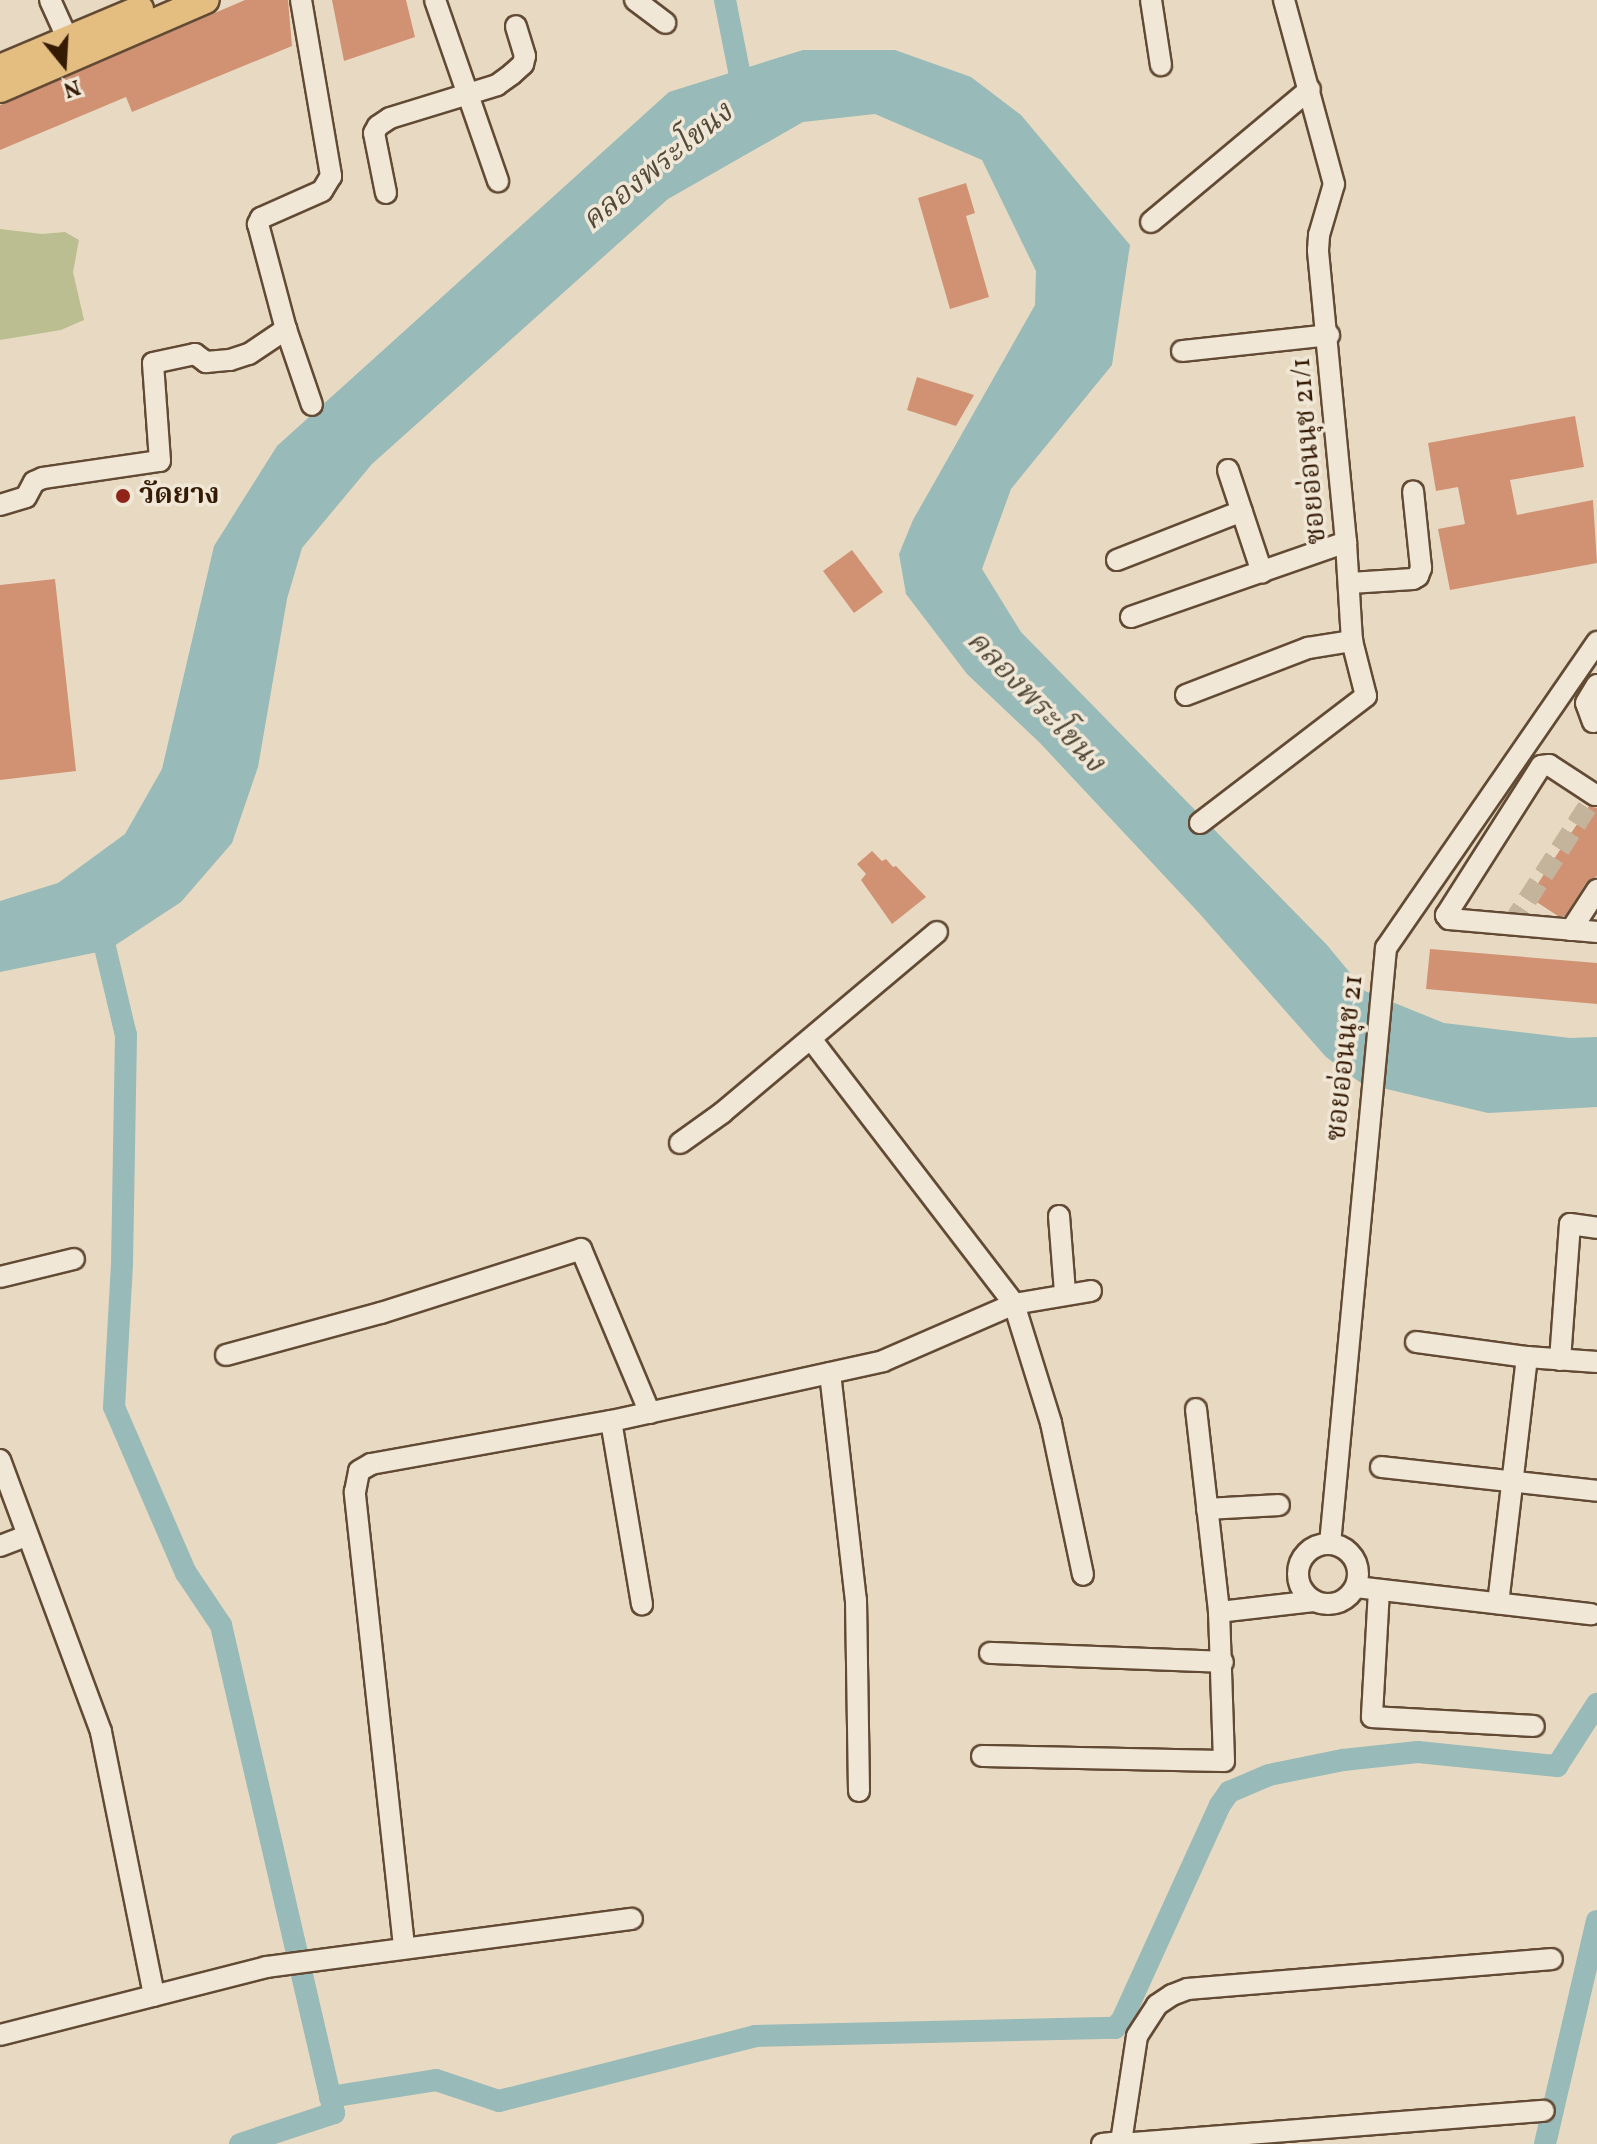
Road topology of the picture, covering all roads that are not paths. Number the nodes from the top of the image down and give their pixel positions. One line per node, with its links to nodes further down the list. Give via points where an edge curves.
1 (50, 0): 12 (street)
2 (161, 0): 9 (main road)
3 (206, 0): 9 (main road)
4 (301, 0): 20 (street, via 331,176 322,191 258,224)
5 (435, 0): 16 (street)
6 (635, 0): 10 (street)
7 (1151, 0): 13 (street)
8 (1284, 0): 15 (street, ซอยอ่อนนุช 21/1)
9 (134, 13): 12 (main road)
10 (665, 23)
11 (516, 26): 16 (street, via 523,64 497,85)
12 (72, 48): 14 (main road)
13 (1161, 65)
14 (1, 82)
15 (1310, 89): 19 (street); 21 (street, ซอยอ่อนนุช 21/1, via 1334,184 1318,250)
16 (468, 95): 17 (street); 18 (street, via 378,126 374,133)
17 (498, 181)
18 (386, 193)
19 (1151, 222)
20 (286, 329): 23 (street); 26 (street, via 230,360 206,362 195,354 153,363 160,461 43,478 34,482 26,497)
21 (1329, 335): 22 (street); 28 (street, ซอยอ่อนนุช 21/1)
22 (1182, 351)
23 (312, 405)
24 (1228, 470): 27 (street)
25 (1413, 491): 31 (street, via 1418,576)
26 (0, 505)
27 (1242, 511): 29 (street); 30 (street)
28 (1346, 542): 30 (street); 31 (street, ซอยอ่อนนุช 21/1)
29 (1117, 560)
30 (1262, 572): 32 (street)
31 (1350, 583): 33 (street, ซอยอ่อนนุช 21/1)
32 (1131, 617)
33 (1352, 641): 37 (street, via 1308,648); 40 (street, ซอยอ่อนนุช 21/1, via 1365,698)
34 (1597, 642): 35 (street, ซอยอ่อนนุช 21)
35 (1591, 663): 70 (street, ซอยอ่อนนุช 21, via 1386,948)
36 (1597, 685): 38 (street, via 1586,703)
37 (1186, 695)
38 (1593, 722)
39 (1595, 795): 42 (street, via 1543,764 1446,913 1449,919)
40 (1200, 823)
41 (1597, 890): 42 (street)
42 (1571, 930): 44 (street)
43 (937, 932): 45 (street)
44 (1597, 932)
45 (811, 1039): 46 (street); 53 (street)
46 (680, 1143)
47 (1059, 1216): 52 (street)
48 (1597, 1228): 57 (street, via 1570,1224)
49 (74, 1259): 50 (street)
50 (0, 1277)
51 (1091, 1291): 52 (street)
52 (1065, 1293): 53 (street)
53 (1014, 1304): 59 (street, via 883,1361); 72 (street, via 1051,1423)
54 (1416, 1342): 56 (street)
55 (226, 1355): 61 (street, via 381,1313 581,1249)
56 (1527, 1357): 57 (street); 65 (street)
57 (1560, 1360): 58 (street)
58 (1597, 1362)
59 (830, 1373): 61 (street); 84 (street, via 856,1600)
60 (1196, 1409): 68 (street)
61 (650, 1413): 62 (street)
62 (611, 1421): 77 (street); 86 (street, via 371,1464 357,1475)
63 (0, 1460): 69 (street)
64 (1381, 1467): 65 (street)
65 (1512, 1483): 66 (street); 76 (street)
66 (1597, 1491)
67 (1279, 1505): 68 (street)
68 (1207, 1509): 78 (street)
69 (26, 1536): 71 (street); 88 (street, via 101,1732)
70 (1330, 1544): 73 (street, via 1354,1558); 75 (street, via 1310,1550 1299,1566 1300,1587)
71 (0, 1546)
72 (1083, 1575)
73 (1356, 1587): 74 (street); 75 (street, via 1343,1601)
74 (1379, 1590): 76 (street); 82 (street, via 1372,1717)
75 (1314, 1601): 78 (street)
76 (1498, 1603): 79 (street)
77 (642, 1604)
78 (1219, 1612): 81 (street)
79 (1591, 1614)
80 (990, 1653): 81 (street)
81 (1223, 1662): 83 (street, via 1224,1761)
82 (1534, 1726)
83 (982, 1756)
84 (859, 1791)
85 (632, 1919): 86 (street)
86 (404, 1946): 88 (street, via 266,1967)
87 (1552, 1959): 91 (street, via 1188,1989 1172,1995 1157,2005 1137,2036)
88 (154, 1996): 89 (street)
89 (0, 2035)
90 (1544, 2111): 91 (street)
91 (1115, 2143)

